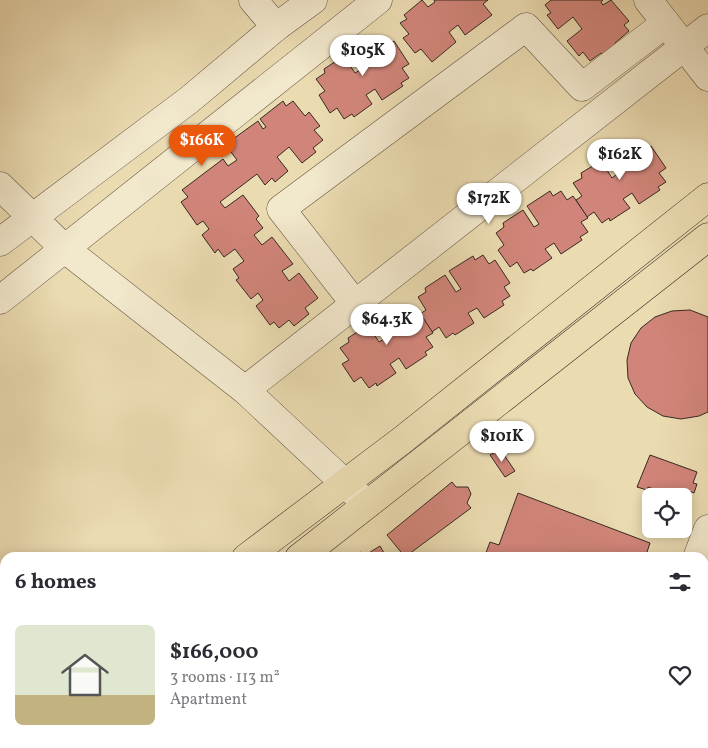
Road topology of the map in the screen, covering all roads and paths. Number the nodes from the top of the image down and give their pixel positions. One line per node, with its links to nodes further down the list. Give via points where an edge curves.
1 (253, 0): 6 (street)
2 (313, 0): 6 (street)
3 (378, 0): 15 (street)
4 (648, 0): 5 (street)
5 (666, 23): 8 (street); 17 (street, via 582,87 526,27 281,209)
6 (276, 27): 12 (street, via 189,100)
7 (708, 28): 8 (street)
8 (684, 45): 9 (street); 17 (street)
9 (708, 77)
10 (0, 186): 12 (street)
11 (708, 197): 19 (main road, via 401,441)
12 (32, 217): 14 (street); 15 (street)
13 (708, 237): 20 (main road)
14 (0, 242)
15 (65, 249): 16 (street); 18 (street)
16 (0, 300)
17 (355, 304): 18 (street)
18 (245, 390): 19 (street)
19 (345, 481): 20 (street); 22 (main road)
20 (367, 504): 23 (main road)
21 (708, 528): 24 (street)
22 (254, 552)
23 (307, 552)
24 (699, 552)

